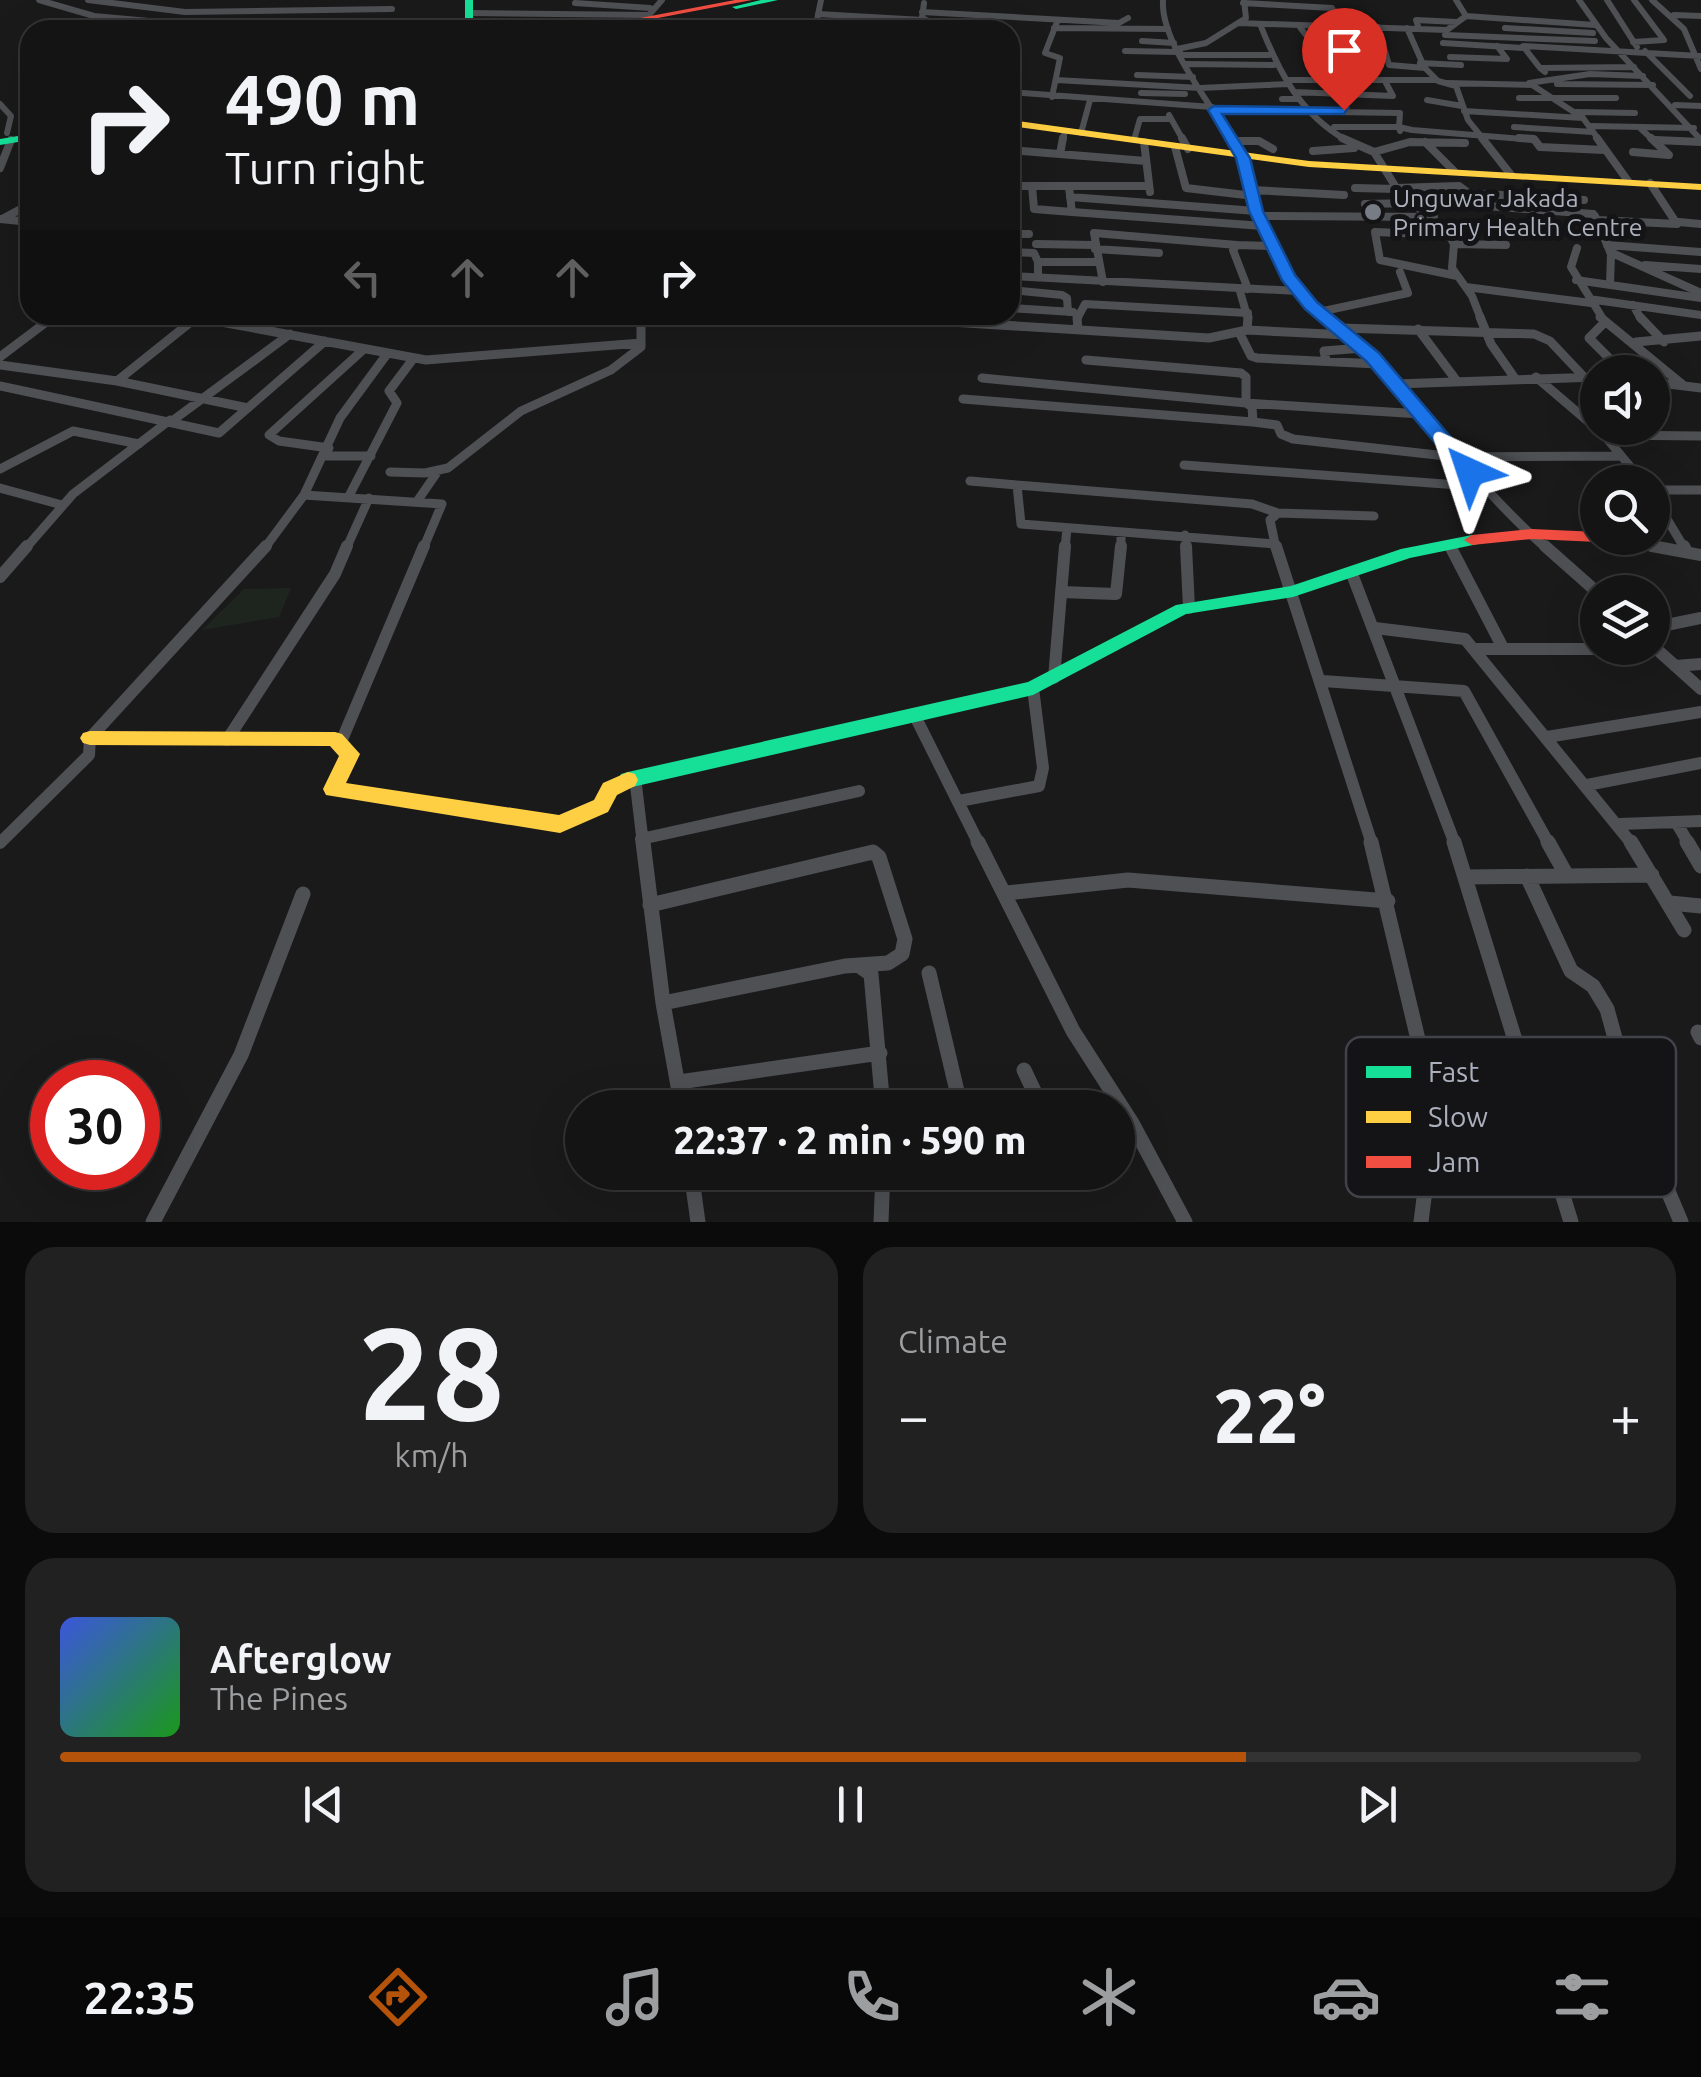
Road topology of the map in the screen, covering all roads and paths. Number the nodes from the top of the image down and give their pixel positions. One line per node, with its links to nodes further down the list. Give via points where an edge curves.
1 (39, 0): 33 (street, via 94,16)
2 (88, 0): 21 (street)
3 (130, 0): 21 (street)
4 (178, 0): 24 (street)
5 (393, 0): 23 (street)
6 (661, 0): 22 (street)
7 (748, 0): 36 (street)
8 (774, 0): 37 (street)
9 (821, 0): 26 (street)
10 (1163, 0): 52 (street)
11 (1456, 0): 29 (street)
12 (1579, 0): 42 (street)
13 (1607, 0): 61 (street)
14 (1634, 0): 61 (street, via 1664,40)
15 (1652, 0): 30 (street)
16 (546, 1): 25 (street)
17 (1244, 2): 44 (street, via 1246,18); 46 (street, via 1332,8)
18 (576, 3): 22 (street)
19 (924, 3): 28 (street)
20 (1698, 4): 27 (street)
21 (124, 6): 24 (street)
22 (654, 8): 25 (street, via 649,15)
23 (392, 9): 24 (street); 34 (street)
24 (168, 10): 33 (street)
25 (538, 13): 35 (street)
26 (818, 14): 28 (street); 38 (street)
27 (1701, 15): 30 (street)
28 (923, 16): 31 (street); 39 (street)
29 (1466, 16): 40 (street); 41 (street)
30 (1674, 16): 72 (street)
31 (1058, 18): 43 (street); 48 (street)
32 (1128, 18): 43 (street)
33 (149, 20)
34 (392, 20)
35 (468, 20)
36 (637, 20)
37 (665, 20)
38 (817, 20)
39 (929, 20)
40 (1457, 22): 53 (street, via 1416,20); 57 (street)
41 (1553, 22): 42 (street); 54 (street)
42 (1595, 24): 55 (street)
43 (1123, 25): 48 (street); 52 (street)
44 (1235, 26): 49 (street); 66 (street, via 1209,44)
45 (1298, 26): 46 (street); 49 (street); 92 (street, via 1312,43)
46 (1340, 26): 47 (street)
47 (1378, 27): 50 (street); 56 (street)
48 (1054, 28): 91 (street, via 1044,53 1060,58)
49 (1261, 28): 71 (street)
50 (1407, 28): 53 (street); 81 (street)
51 (1505, 28): 54 (street)
52 (1168, 29): 66 (street)
53 (1419, 29): 57 (street)
54 (1560, 32): 55 (street); 58 (street)
55 (1602, 34): 60 (street)
56 (1381, 36): 73 (street, via 1354,36); 81 (street, via 1390,65)
57 (1443, 36): 58 (street); 62 (street); 77 (street)
58 (1567, 40): 60 (street); 65 (street)
59 (1142, 41): 66 (street)
60 (1610, 42): 67 (street)
61 (1633, 42): 69 (street)
62 (1473, 45): 63 (street); 76 (street)
63 (1497, 46): 64 (street); 76 (street, via 1506,59)
64 (1523, 48): 65 (street); 85 (street)
65 (1575, 48): 67 (street); 74 (street)
66 (1178, 49): 68 (street); 70 (street); 78 (street)
67 (1616, 49): 69 (street); 75 (street)
68 (1126, 51)
69 (1642, 51): 72 (street); 108 (street)
70 (1237, 55): 71 (street); 79 (street)
71 (1269, 55): 80 (street)
72 (1700, 55): 84 (street)
73 (1363, 57)
74 (1588, 58): 75 (street); 82 (street)
75 (1626, 58): 83 (street)
76 (1484, 59): 77 (street, via 1491,66)
77 (1452, 61): 81 (street)
78 (1186, 64): 79 (street); 88 (street)
79 (1242, 64): 80 (street)
80 (1274, 64): 101 (street)
81 (1424, 65): 93 (street)
82 (1598, 65): 83 (street); 85 (street)
83 (1634, 67): 89 (street)
84 (1701, 67)
85 (1540, 68): 90 (street)
86 (1137, 75): 88 (street)
87 (1501, 75): 96 (street)
88 (1193, 76): 102 (street)
89 (1644, 76): 90 (street); 98 (street)
90 (1550, 78): 97 (street)
91 (1056, 80): 99 (street); 109 (street)
92 (1318, 80): 94 (street); 101 (street)
93 (1436, 80): 94 (street); 95 (street)
94 (1386, 83): 107 (street)
95 (1446, 83): 96 (street); 124 (street, via 1456,86)
96 (1512, 84): 97 (street)
97 (1533, 84): 98 (street); 112 (street)
98 (1653, 85): 106 (street)
99 (1140, 88): 102 (street); 119 (street)
100 (1237, 88): 101 (street); 102 (street); 116 (street)
101 (1292, 89): 103 (street); 105 (street); 114 (street); 123 (street)
102 (1202, 91): 125 (street)
103 (1271, 91)
104 (1020, 93): 109 (street)
105 (1342, 94): 107 (street); 126 (street)
106 (1665, 95): 108 (street); 120 (street)
107 (1392, 96): 128 (street)
108 (1690, 96): 110 (street)
109 (1052, 97): 115 (street)
110 (1701, 97)
111 (1520, 98): 112 (street)
112 (1554, 98): 113 (street); 127 (street)
113 (1616, 98)
114 (1282, 99)
115 (1090, 100): 119 (street); 141 (street)
116 (1248, 100)
117 (1427, 100): 124 (street)
118 (0, 104): 143 (street)
119 (1138, 104): 121 (street)
120 (1675, 105): 122 (street); 130 (street)
121 (1167, 106): 125 (street); 133 (street)
122 (1701, 106)
123 (1304, 108): 125 (street); 126 (street); 150 (street, via 1328,134)
124 (1463, 108): 131 (street); 142 (street)
125 (1213, 109): 145 (street)
126 (1347, 110): 128 (street)
127 (1577, 112): 129 (street); 131 (street); 131 (street, via 1542,109); 140 (street)
128 (1400, 113): 135 (street)
129 (1636, 113)
130 (1682, 114): 132 (street); 136 (street)
131 (1545, 116)
132 (1701, 116)
133 (1170, 119): 151 (street, via 1140,119); 152 (street)
134 (1020, 124): 141 (street)
135 (1399, 126): 137 (street); 142 (street); 147 (street)
136 (1695, 126): 139 (street); 146 (street)
137 (1334, 127)
138 (1514, 127): 140 (street)
139 (1640, 128): 140 (street); 144 (street)
140 (1592, 129): 154 (street)
141 (1073, 132): 151 (street); 158 (street)
142 (1481, 132): 154 (street, via 1534,139 1540,146); 163 (street)
143 (13, 136): 161 (street)
144 (1656, 140): 146 (street); 157 (street, via 1669,155)
145 (1233, 141): 153 (street, via 1259,141); 159 (street)
146 (1701, 141)
147 (1408, 142): 148 (street); 160 (street)
148 (1425, 142): 149 (street); 162 (street)
149 (1464, 143)
150 (1358, 147): 156 (street); 160 (street)
151 (1141, 148): 152 (street); 158 (street); 169 (street)
152 (1182, 148): 159 (street); 173 (street)
153 (1273, 149)
154 (1604, 150): 165 (street)
155 (1020, 151): 158 (street)
156 (1313, 151)
157 (1633, 152)
158 (1060, 154)
159 (1243, 158): 160 (street); 176 (street)
160 (1378, 160): 162 (street); 175 (street)
161 (0, 168)
162 (1454, 172): 163 (street)
163 (1511, 174): 164 (street)
164 (1572, 178): 165 (street); 181 (street)
165 (1628, 181): 166 (street)
166 (1650, 183): 172 (street); 190 (street)
167 (1020, 186): 168 (street)
168 (1032, 186): 170 (street); 186 (street, via 1034,209)
169 (1149, 186): 171 (street); 182 (street)
170 (1069, 187): 171 (street); 179 (street)
171 (1110, 187): 180 (street)
172 (1701, 187)
173 (1186, 188): 176 (street); 184 (street)
174 (1355, 188): 175 (street)
175 (1396, 189): 177 (street, via 1459,186); 183 (street)
176 (1253, 193): 178 (street); 189 (street)
177 (1469, 193): 181 (street); 188 (street, via 1491,207)
178 (1344, 195)
179 (1070, 197): 180 (street); 186 (street)
180 (1112, 199): 182 (street)
181 (1584, 200): 188 (street)
182 (1154, 201): 184 (street)
183 (1413, 202): 185 (street); 187 (street)
184 (1187, 204): 189 (street)
185 (1365, 204)
186 (1072, 212): 189 (street)
187 (1434, 217): 189 (street); 194 (street)
188 (1595, 217): 190 (street); 201 (street)
189 (1259, 218): 198 (street)
190 (1678, 222): 191 (street)
191 (1701, 224)
192 (1020, 234): 193 (street)
193 (1029, 234)
194 (1452, 239): 197 (street); 210 (street); 210 (street, via 1375,232 1380,260)
195 (1036, 244): 199 (street)
196 (1237, 245): 198 (street); 199 (street, via 1101,232 1094,233); 219 (street)
197 (1506, 245)
198 (1271, 246): 221 (street)
199 (1094, 247): 203 (street); 206 (street)
200 (1577, 248): 214 (street, via 1570,262)
201 (1609, 248): 204 (street); 207 (street); 217 (street)
202 (1020, 252): 205 (street, via 1034,252)
203 (1159, 252)
204 (1701, 252)
205 (1038, 262): 206 (street); 213 (street)
206 (1098, 262): 216 (street)
207 (1638, 264): 208 (street); 212 (street)
208 (1701, 269)
209 (1400, 272): 228 (street, via 1408,293)
210 (1457, 276): 218 (street)
211 (1020, 277): 213 (street)
212 (1663, 277): 215 (street); 222 (street)
213 (1038, 278): 216 (street)
214 (1576, 280): 217 (street); 223 (street)
215 (1701, 280)
216 (1104, 282): 219 (street)
217 (1610, 284): 222 (street)
218 (1466, 287): 223 (street); 242 (street)
219 (1243, 288): 221 (street); 227 (street)
220 (1020, 291): 226 (street, via 1062,294)
221 (1298, 291): 228 (street)
222 (1701, 295)
223 (1590, 301): 224 (street); 231 (street)
224 (1633, 305): 229 (street); 247 (street)
225 (1020, 309): 226 (street)
226 (1072, 312): 227 (street, via 1103,304); 239 (street)
227 (1248, 312): 240 (street)
228 (1320, 312): 241 (street)
229 (1682, 312): 230 (street); 237 (street)
230 (1701, 315)
231 (1604, 322): 246 (street); 252 (street, via 1590,338)
232 (44, 325): 256 (street)
233 (187, 325): 263 (street)
234 (241, 325): 243 (street)
235 (641, 325): 248 (street)
236 (1000, 325): 239 (street)
237 (1701, 327)
238 (1418, 329): 241 (street); 242 (street); 264 (street)
239 (1078, 330): 240 (street, via 1209,338)
240 (1243, 331): 241 (street); 255 (street, via 1251,356)
241 (1344, 332): 249 (street)
242 (1486, 332): 258 (street, via 1543,336); 261 (street)
243 (290, 334): 245 (street); 271 (street)
244 (1701, 336): 247 (street)
245 (324, 341): 250 (street); 273 (street)
246 (1634, 342): 247 (street); 267 (street)
247 (1664, 342)
248 (641, 343): 253 (street); 289 (street, via 633,355 504,422 481,447)
249 (1363, 348): 255 (street, via 1330,348); 257 (street)
250 (364, 349): 251 (street); 282 (street, via 269,434)
251 (387, 354): 253 (street); 282 (street, via 340,418)
252 (1607, 355)
253 (413, 359): 283 (street, via 390,390 398,403)
254 (1086, 360): 272 (street, via 1241,373)
255 (1326, 360): 257 (street)
256 (0, 361): 263 (street)
257 (1378, 364): 265 (street)
258 (1580, 372)
259 (1536, 376): 260 (street); 261 (street); 275 (street)
260 (1580, 376)
261 (1514, 377): 264 (street)
262 (982, 378): 272 (street)
263 (117, 380): 271 (street)
264 (1456, 380): 265 (street)
265 (1396, 384): 274 (street)
266 (1670, 384): 267 (street)
267 (1684, 385): 269 (street)
268 (0, 386): 276 (street)
269 (1701, 388)
270 (963, 399): 277 (street)
271 (201, 400): 273 (street); 276 (street)
272 (1246, 403): 274 (street, via 1348,416); 277 (street)
273 (248, 408): 276 (street, via 219,433)
274 (1421, 414): 285 (street)
275 (1580, 414)
276 (171, 420): 280 (street)
277 (1253, 422): 285 (street, via 1277,425 1293,439)
278 (1670, 436): 279 (street)
279 (1701, 436)
280 (139, 444): 288 (street, via 72,432); 301 (street)
281 (1612, 445): 284 (street)
282 (327, 452): 283 (street); 297 (street)
283 (371, 456): 298 (street)
284 (1620, 456): 285 (street); 287 (street)
285 (1455, 457): 293 (street)
286 (1184, 465): 293 (street)
287 (1628, 465)
288 (1, 467)
289 (438, 471): 290 (street); 300 (street)
290 (390, 472)
291 (970, 480): 292 (street)
292 (1017, 485): 302 (street, via 1252,504); 305 (street, via 1021,524)
293 (1486, 487): 306 (street)
294 (0, 488): 301 (street)
295 (1701, 490): 296 (street)
296 (1670, 491)
297 (304, 495): 298 (street); 338 (street, via 258,557)
298 (349, 496): 299 (street)
299 (369, 498): 300 (street); 339 (street, via 335,574)
300 (418, 500): 340 (street, via 442,509)
301 (62, 505): 316 (street)
302 (1278, 513): 303 (street); 310 (street, via 1270,520)
303 (1374, 516)
304 (1670, 523): 313 (street)
305 (1067, 528): 307 (street); 318 (street)
306 (1528, 532): 309 (street); 311 (street); 317 (street)
307 (1121, 534): 308 (street); 318 (street, via 1116,594)
308 (1185, 536): 310 (street); 320 (street)
309 (1580, 536)
310 (1274, 544): 319 (street)
311 (1449, 545): 315 (street); 325 (street)
312 (1670, 548): 313 (street)
313 (1686, 550): 314 (street)
314 (1701, 555)
315 (1352, 574): 319 (street); 323 (street)
316 (0, 576)
317 (1580, 577)
318 (1062, 592): 330 (street)
319 (1290, 592): 320 (street); 331 (street)
320 (1189, 608): 330 (street)
321 (1701, 618): 322 (street)
322 (1670, 624)
323 (1374, 628): 326 (street, via 1456,636); 332 (street)
324 (1580, 647): 325 (street)
325 (1503, 648): 326 (street)
326 (1473, 649): 337 (street)
327 (1670, 661): 329 (street)
328 (1701, 664): 329 (street)
329 (1675, 666): 334 (street)
330 (1054, 680): 333 (street)
331 (1323, 682): 332 (street); 358 (street)
332 (1396, 683): 354 (street, via 1455,687 1471,698); 355 (street)
333 (1033, 688): 336 (street); 345 (street, via 1043,768 1038,786)
334 (1701, 689)
335 (1701, 712): 337 (street)
336 (914, 714): 342 (street); 345 (street)
337 (1547, 736): 343 (street)
338 (90, 738): 339 (street); 350 (street, via 88,755)
339 (226, 740): 340 (street)
340 (342, 742): 342 (street, via 350,754 334,789 482,815 560,824 601,806 610,789)
341 (1701, 763): 343 (street)
342 (635, 777): 349 (street)
343 (1587, 785): 348 (street)
344 (858, 791): 349 (street)
345 (959, 801): 356 (street)
346 (1701, 820): 347 (street)
347 (1676, 822): 348 (street); 351 (street)
348 (1620, 824): 352 (street)
349 (641, 840): 360 (street)
350 (0, 843)
351 (1701, 866)
352 (1652, 875): 354 (street); 359 (street)
353 (1527, 876): 354 (street); 355 (street); 368 (street, via 1571,971 1593,986)
354 (1568, 876)
355 (1467, 877): 367 (street)
356 (1006, 893): 358 (street, via 1128,880); 384 (street, via 1073,1031)
357 (303, 894): 381 (street, via 242,1055)
358 (1388, 901): 366 (street)
359 (1670, 903): 361 (street); 362 (street)
360 (650, 904): 363 (street, via 873,852 904,939 902,954); 365 (street)
361 (1701, 906)
362 (1684, 930)
363 (861, 967): 365 (street); 369 (street, via 870,974)
364 (929, 973): 374 (street)
365 (663, 1003): 371 (street)
366 (1418, 1037)
367 (1515, 1037)
368 (1614, 1037)
369 (880, 1054): 371 (street); 373 (street)
370 (1024, 1070): 375 (street)
371 (679, 1082): 372 (street)
372 (680, 1090)
373 (883, 1090)
374 (957, 1090)
375 (1033, 1090)
376 (694, 1190): 382 (street)
377 (882, 1190): 383 (street)
378 (1424, 1197): 385 (street)
379 (1563, 1197): 386 (street)
380 (1670, 1197): 387 (street)
381 (153, 1222)
382 (698, 1222)
383 (881, 1222)
384 (1185, 1222)
385 (1421, 1222)
386 (1570, 1222)
387 (1681, 1222)

